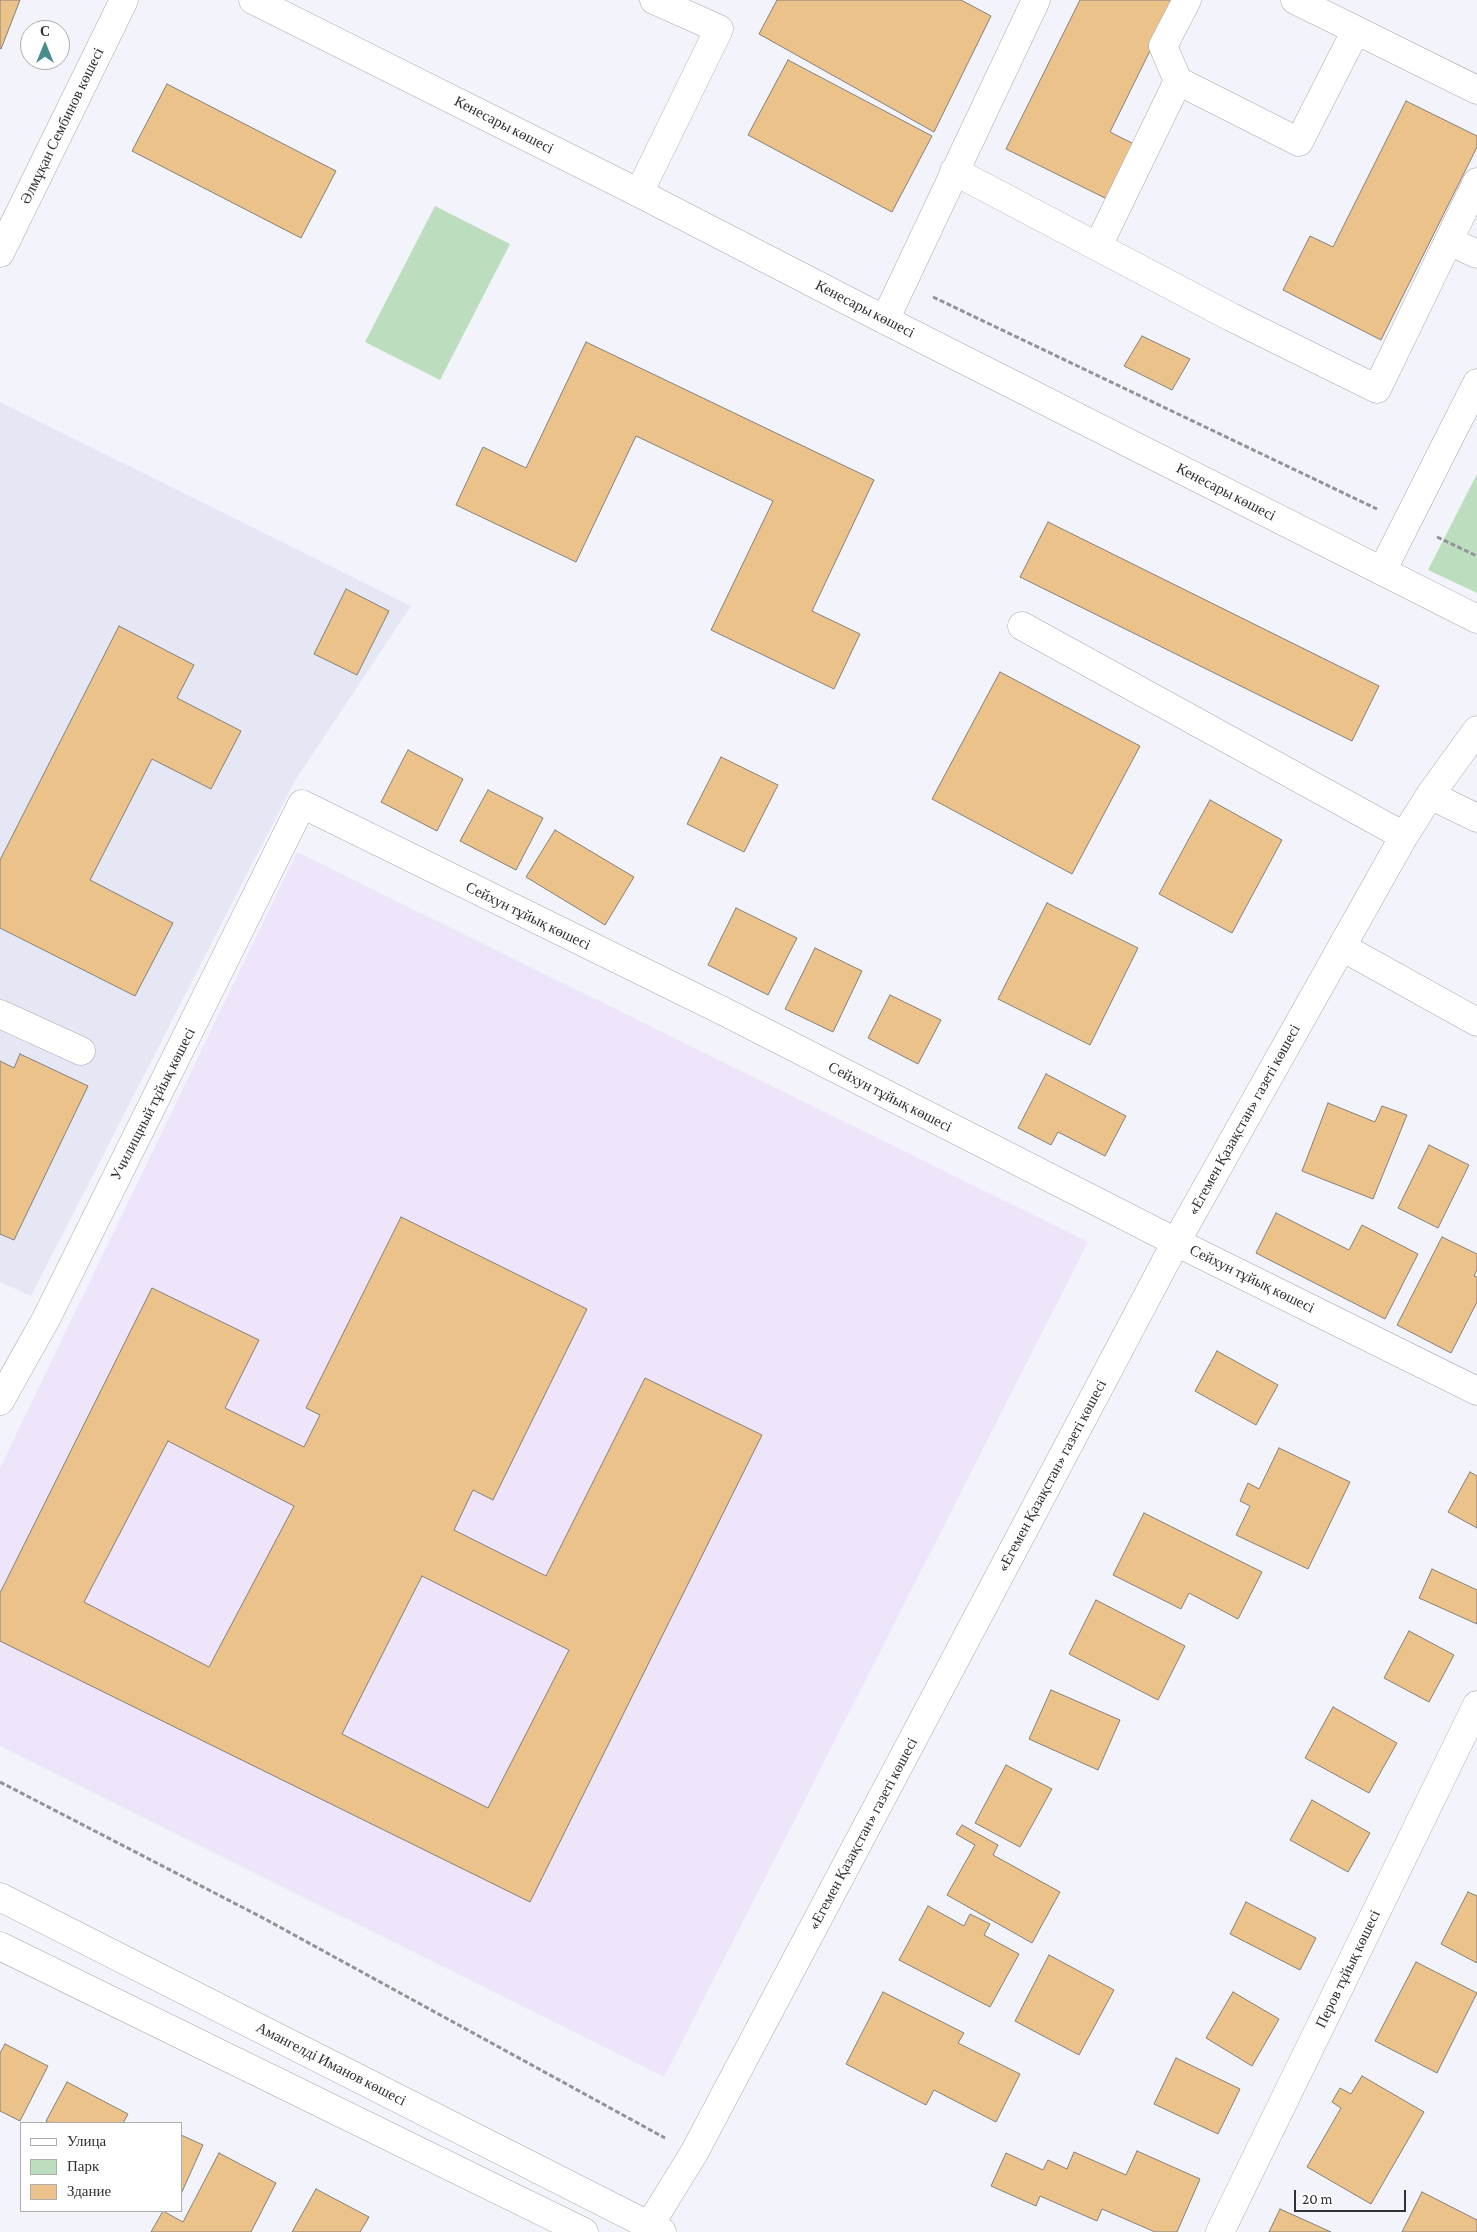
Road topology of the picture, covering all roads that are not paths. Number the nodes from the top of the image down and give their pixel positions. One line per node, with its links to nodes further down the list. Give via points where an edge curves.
1 (124, 0): 15 (street, Әлмұқан Сембинов көшесі)
2 (253, 0): 12 (street, Кенесары көшесі)
3 (654, 0): 12 (street, via 719,29)
4 (1036, 0): 10 (street)
5 (1186, 0): 8 (street, via 1163,46)
6 (1295, 0): 7 (street)
7 (1356, 30): 8 (street, via 1299,142); 9 (street)
8 (1178, 81): 14 (street)
9 (1477, 90)
10 (954, 171): 14 (street); 17 (street)
11 (1477, 182): 13 (street)
12 (639, 193): 17 (street, Кенесары көшесі)
13 (1449, 241): 14 (street, via 1377,389 1231,317); 16 (street)
14 (1098, 246)
15 (0, 253)
16 (1477, 254)
17 (885, 320): 19 (street, Кенесары көшесі)
18 (1477, 383): 19 (street)
19 (1382, 571): 20 (street, Кенесары көшесі)
20 (1477, 619)
21 (1022, 626): 26 (street)
22 (1477, 730): 23 (street, «Егемен Қазақстан» газеті көшесі)
23 (1430, 795): 25 (street); 26 (street, «Егемен Қазақстан» газеті көшесі)
24 (302, 804): 31 (street, Сейхун тұйық көшесі, via 723,1011); 33 (street, Училищный тұйық көшесі, via 50,1310)
25 (1477, 818)
26 (1404, 836): 27 (street, «Егемен Қазақстан» газеті көшесі)
27 (1342, 946): 29 (street); 31 (street, «Егемен Қазақстан» газеті көшесі)
28 (0, 1014): 30 (street)
29 (1477, 1022)
30 (81, 1051)
31 (1176, 1242): 32 (street, Сейхун тұйық көшесі); 37 (street, «Егемен Қазақстан» газеті көшесі)
32 (1477, 1391)
33 (0, 1401)
34 (1477, 1705): 39 (street, Перов тұйық көшесі)
35 (0, 1897): 37 (street, Амангелді Иманов көшесі)
36 (0, 1946): 38 (street)
37 (652, 2230)
38 (584, 2232)
39 (1220, 2232)

